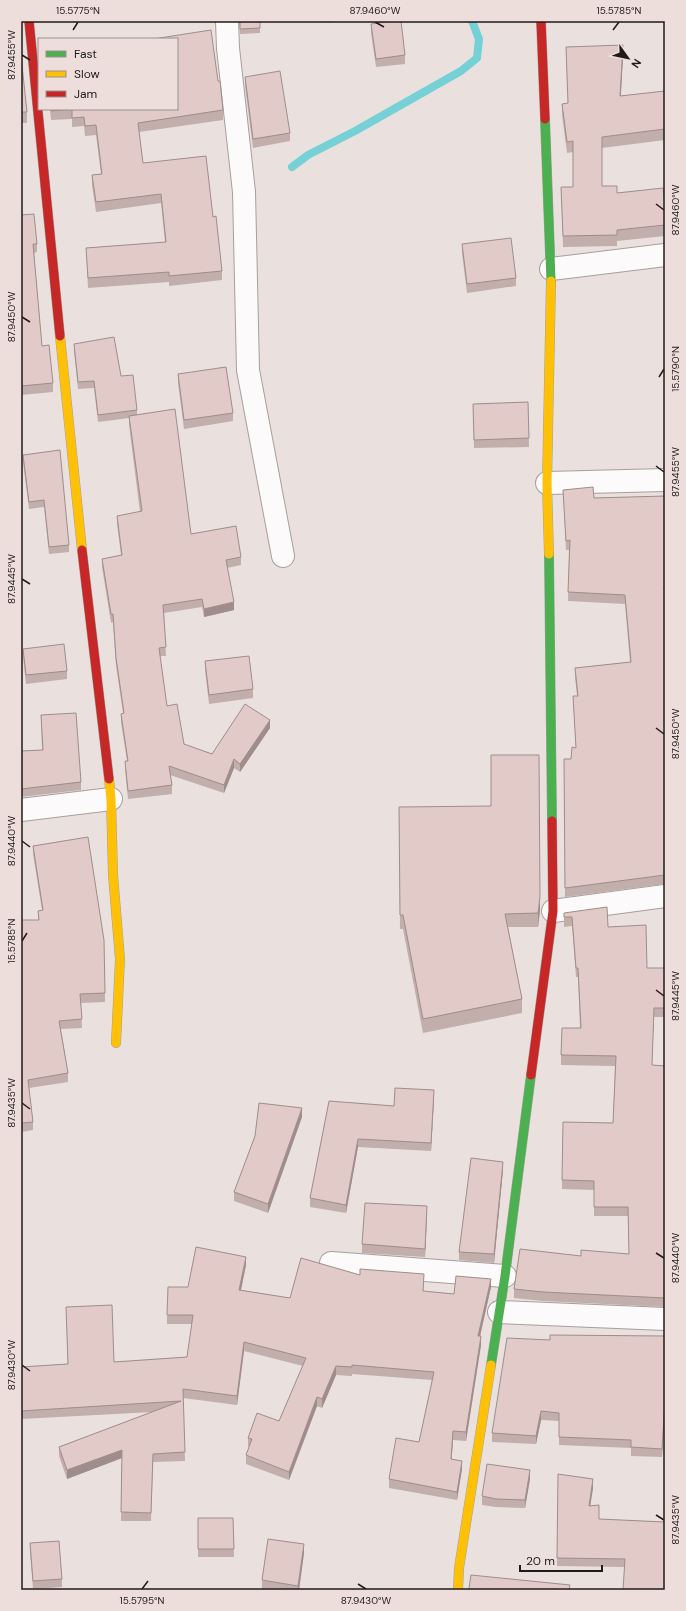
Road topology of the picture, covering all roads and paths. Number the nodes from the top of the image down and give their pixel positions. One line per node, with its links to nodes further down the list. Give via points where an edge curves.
1 (29, 21): 9 (street, via 84,575)
2 (226, 21): 8 (street, via 244,192 248,370)
3 (541, 21): 5 (street)
4 (665, 255): 5 (street)
5 (551, 269): 7 (street)
6 (665, 480): 7 (street)
7 (547, 483): 12 (street)
8 (283, 556)
9 (112, 799): 10 (street); 13 (street, via 113,875 120,959)
10 (21, 810)
11 (665, 896): 12 (street)
12 (554, 910): 15 (street)
13 (116, 1043)
14 (331, 1263): 15 (street)
15 (505, 1276): 16 (street)
16 (499, 1312): 17 (street); 18 (street, via 459,1568)
17 (665, 1319)
18 (458, 1590)

